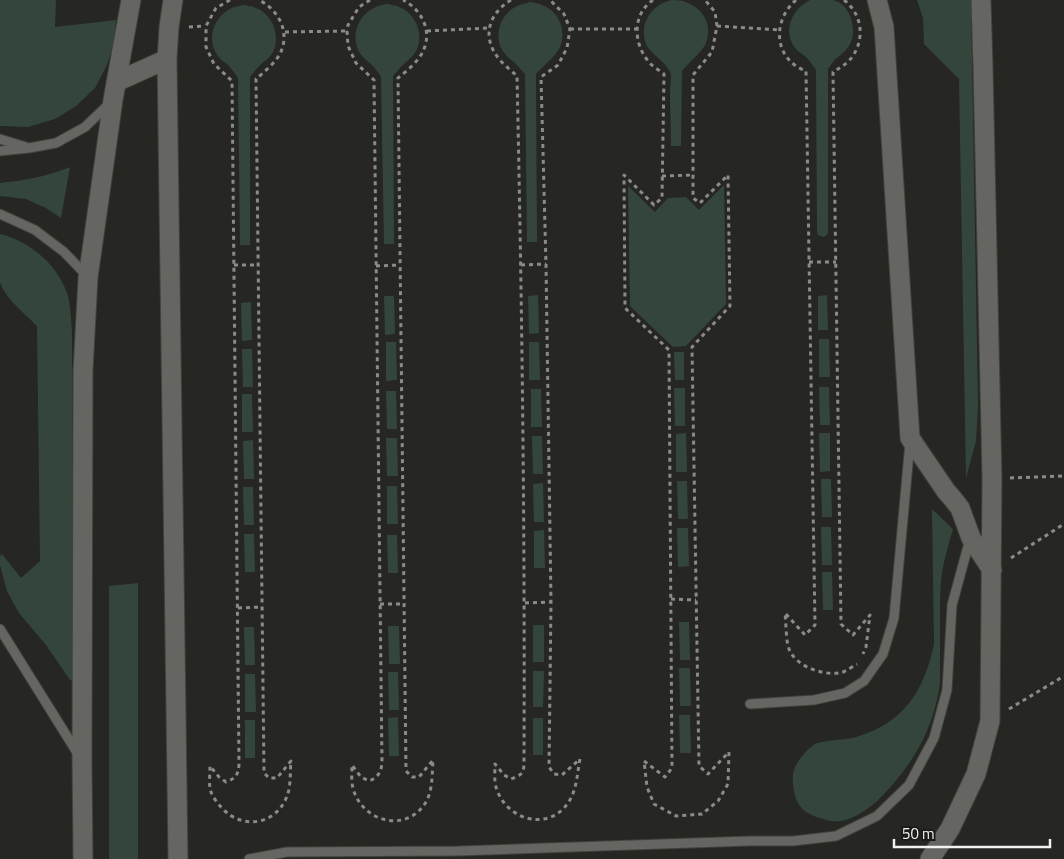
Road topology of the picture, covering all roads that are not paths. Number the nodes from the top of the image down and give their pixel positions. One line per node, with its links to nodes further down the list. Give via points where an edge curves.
1 (131, 0): 6 (street)
2 (173, 0): 5 (street)
3 (877, 0): 12 (street, via 884,27)
4 (981, 0): 14 (street)
5 (168, 59): 6 (street); 19 (street)
6 (114, 91): 8 (lane, via 85,127 56,143); 11 (street)
7 (0, 138): 8 (lane)
8 (29, 148): 9 (lane)
9 (0, 151)
10 (0, 214): 11 (lane, via 35,230 64,252)
11 (88, 278): 17 (street, via 83,372)
12 (910, 438): 13 (street, via 960,508); 16 (lane, via 894,618 883,654 864,681 845,693 814,700)
13 (971, 538): 14 (street); 20 (lane, via 952,605 947,690 934,738 909,785 877,816 836,836 793,841 458,851 287,852)
14 (992, 570): 21 (street, via 990,721 976,774 950,830)
15 (0, 629): 17 (lane)
16 (750, 704)
17 (82, 759): 18 (street)
18 (83, 859)
19 (178, 859)
20 (249, 859)
21 (930, 859)

